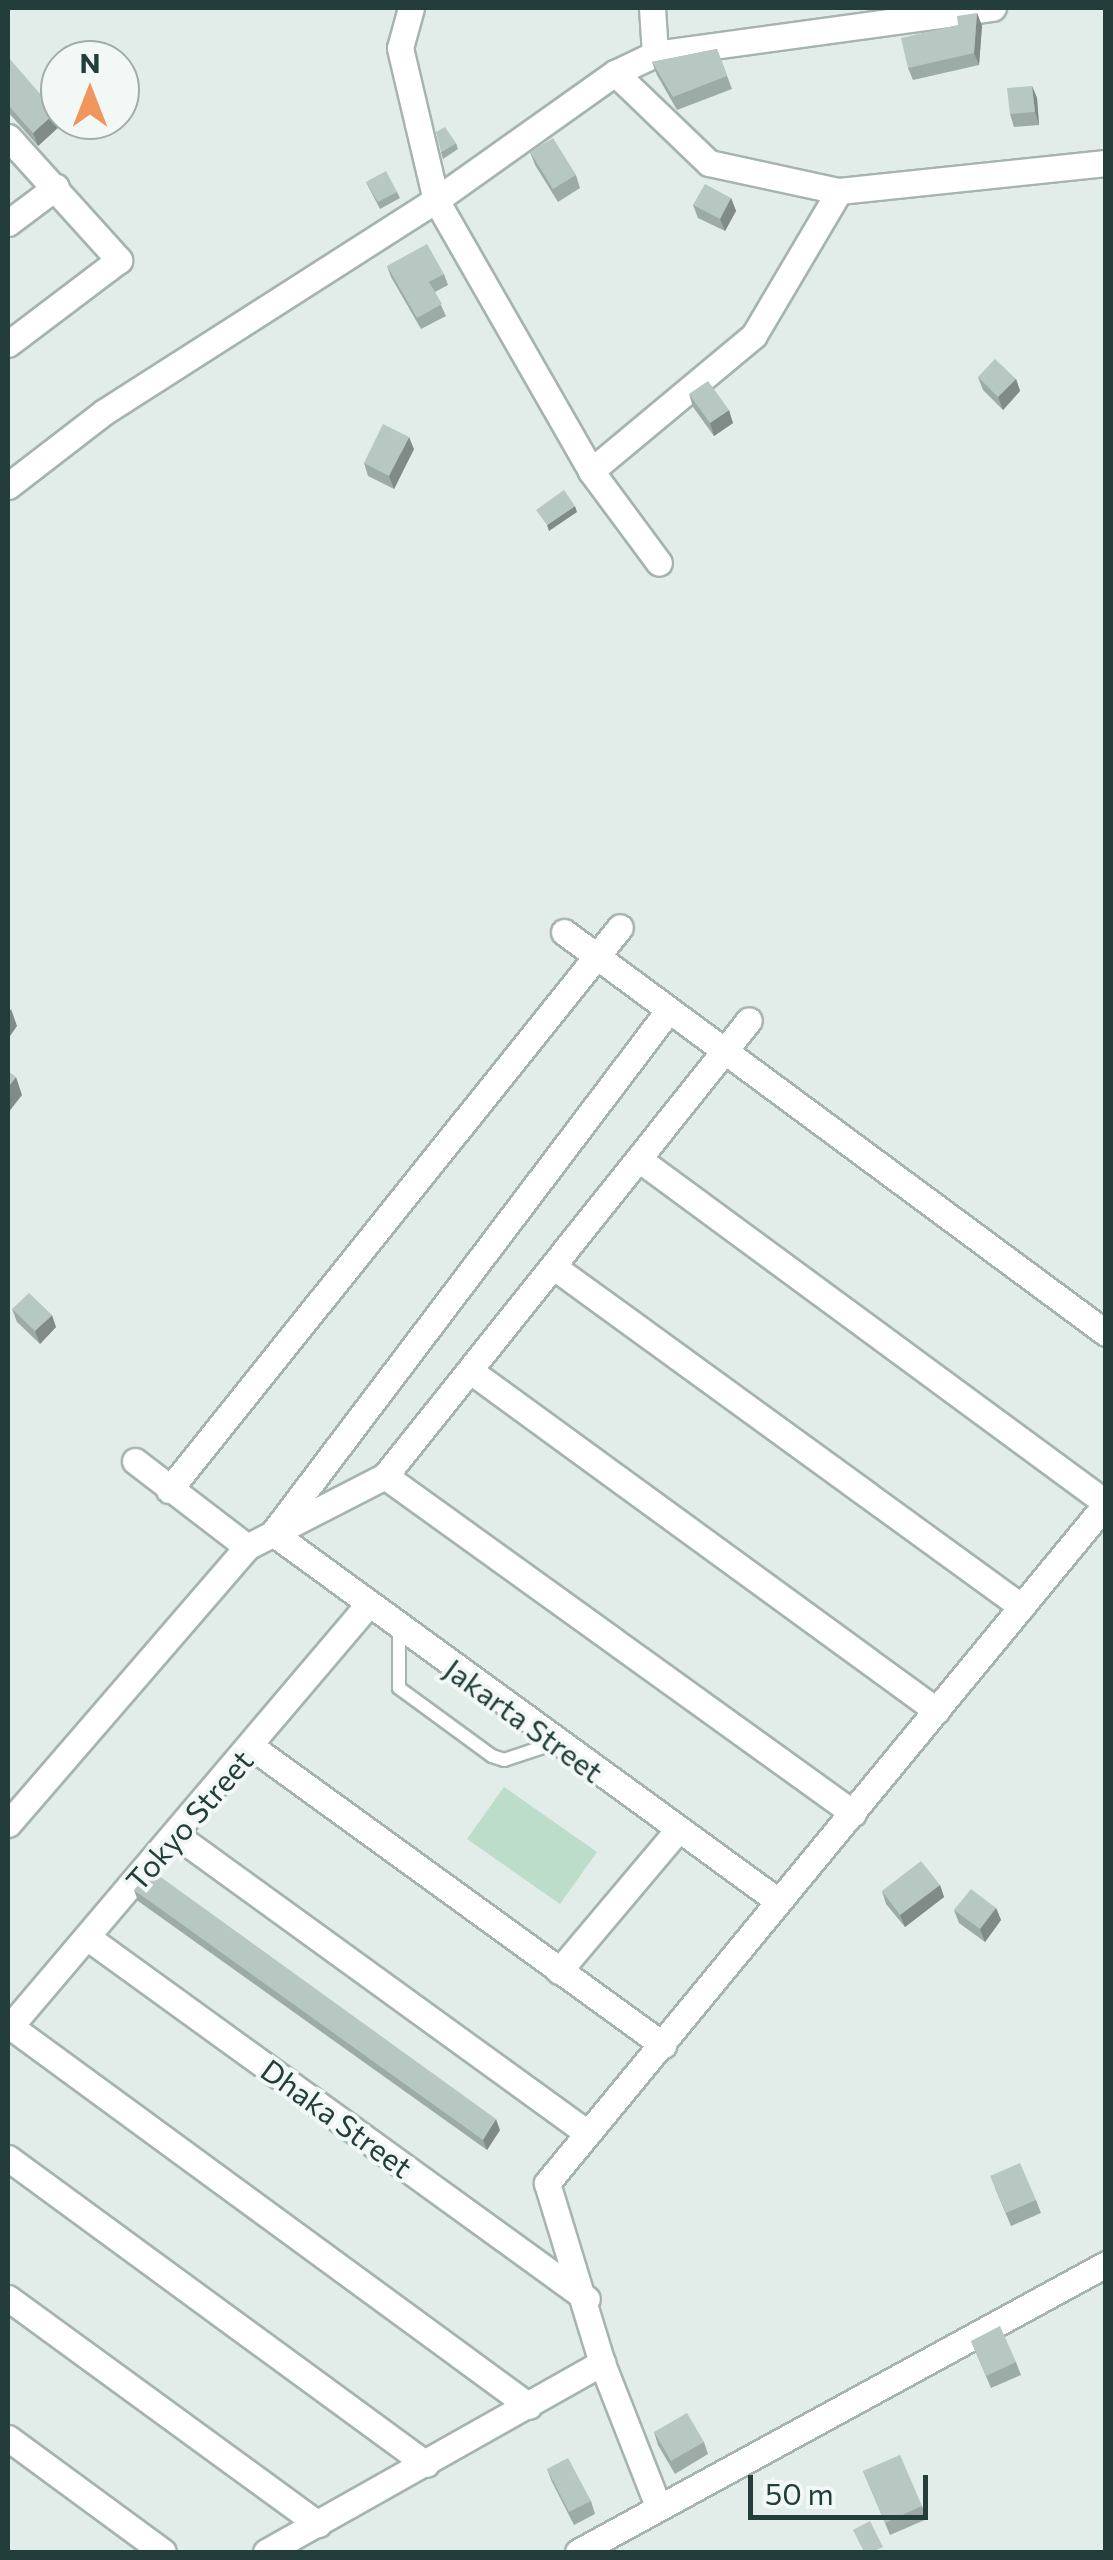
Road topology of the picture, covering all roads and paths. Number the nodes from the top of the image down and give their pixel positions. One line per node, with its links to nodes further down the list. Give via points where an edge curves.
1 (411, 8): 10 (street, via 400,48)
2 (652, 8): 4 (street)
3 (993, 8): 4 (street)
4 (655, 54): 5 (street)
5 (615, 73): 9 (street, via 709,163); 10 (street)
6 (8, 137): 8 (street)
7 (1106, 164): 9 (street)
8 (56, 187): 11 (street); 12 (street, via 119,260)
9 (839, 190): 13 (street, via 754,335)
10 (436, 200): 13 (street); 14 (street, via 104,412)
11 (8, 224)
12 (8, 344)
13 (591, 471): 15 (street)
14 (8, 486)
15 (660, 563)
16 (620, 927): 18 (street)
17 (564, 932): 18 (street)
18 (596, 956): 19 (street); 28 (street)
19 (668, 1011): 21 (street); 30 (street)
20 (750, 1020): 21 (street)
21 (724, 1055): 22 (street); 24 (street)
22 (640, 1160): 23 (street); 29 (street)
23 (554, 1267): 25 (street); 33 (street)
24 (1106, 1333)
25 (472, 1372): 27 (street); 35 (street)
26 (135, 1461): 28 (street)
27 (386, 1476): 30 (street); 38 (street)
28 (169, 1490): 31 (street)
29 (1106, 1503): 33 (street)
30 (274, 1534): 31 (street); 32 (street, Jakarta Street)
31 (247, 1547): 39 (street)
32 (366, 1607): 34 (street, Jakarta Street); 37 (street, Tokyo Street)
33 (1022, 1607): 35 (street)
34 (399, 1631): 36 (street, Jakarta Street); 36 (lane, via 399,1688 492,1756 504,1760)
35 (938, 1711): 38 (street)
36 (555, 1743): 40 (street, Jakarta Street)
37 (252, 1746): 41 (street, Tokyo Street); 44 (street)
38 (853, 1813): 42 (street)
39 (8, 1824)
40 (677, 1831): 42 (street, Jakarta Street); 44 (street)
41 (176, 1836): 43 (street, Tokyo Street); 47 (street)
42 (778, 1901): 46 (street)
43 (87, 1936): 45 (street, Tokyo Street); 51 (street, Dhaka Street)
44 (560, 1971): 46 (street)
45 (9, 2028): 53 (street)
46 (662, 2044): 47 (street)
47 (586, 2132): 51 (street, via 547,2183)
48 (8, 2158): 55 (street)
49 (1106, 2264): 56 (street)
50 (8, 2298): 57 (street)
51 (587, 2299): 52 (street)
52 (602, 2363): 53 (street); 56 (street)
53 (528, 2406): 55 (street)
54 (8, 2438): 58 (street)
55 (426, 2464): 57 (street)
56 (658, 2506): 60 (street)
57 (318, 2524): 59 (street)
58 (163, 2552)
59 (266, 2552)
60 (578, 2552)

